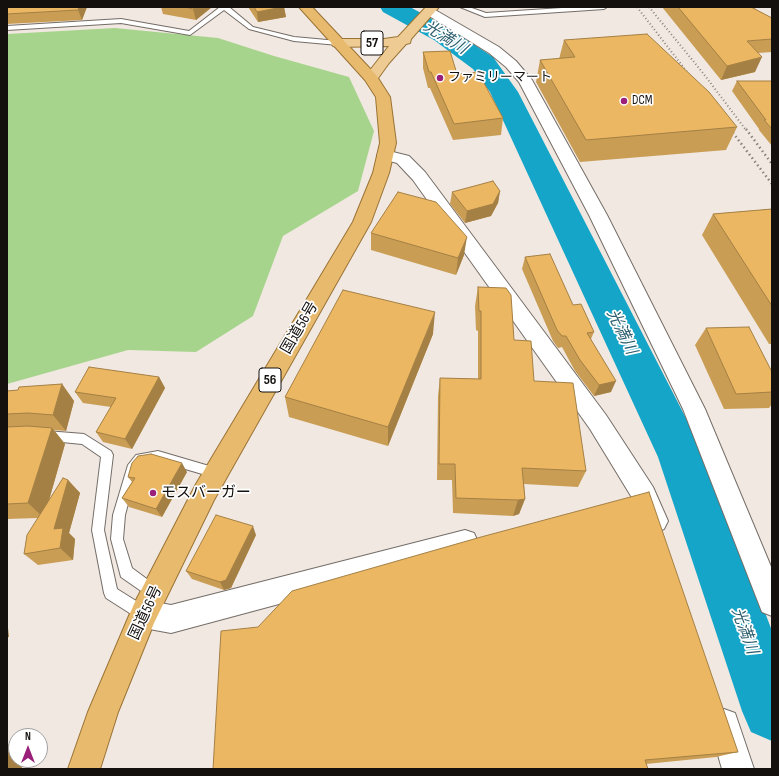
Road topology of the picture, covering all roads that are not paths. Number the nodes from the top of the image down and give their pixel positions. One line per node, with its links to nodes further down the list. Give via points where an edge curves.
1 (224, 7): 6 (lane, via 190,33 120,21); 8 (lane, via 251,28 294,39)
2 (305, 7): 8 (highway, 国道56号 / 56)
3 (463, 7): 4 (lane, via 485,15)
4 (604, 7)
5 (430, 10): 7 (main road, 57); 15 (street, via 494,50 525,80 598,215 694,409)
6 (7, 28)
7 (409, 35): 8 (main road, 57, via 384,43); 9 (main road, 57, via 384,60)
8 (338, 43): 9 (highway, 国道56号 / 56)
9 (371, 78): 10 (highway, 国道56号 / 56, via 383,97 388,143)
10 (385, 155): 12 (highway, 国道56号 / 56, via 381,174 362,222); 14 (street, via 403,160 419,176 598,422 633,498)
11 (35, 436): 16 (lane, via 84,439 107,455 98,530 111,593)
12 (216, 473): 16 (highway, 国道56号 / 56); 16 (lane, via 158,456 140,459 132,468 119,515 117,540 126,572)
13 (492, 535): 16 (street, via 171,619)
14 (662, 537)
15 (772, 602)
16 (149, 603): 18 (highway, 国道56号 / 56, via 103,712)
17 (717, 701): 19 (street)
18 (84, 769)
19 (738, 769)

